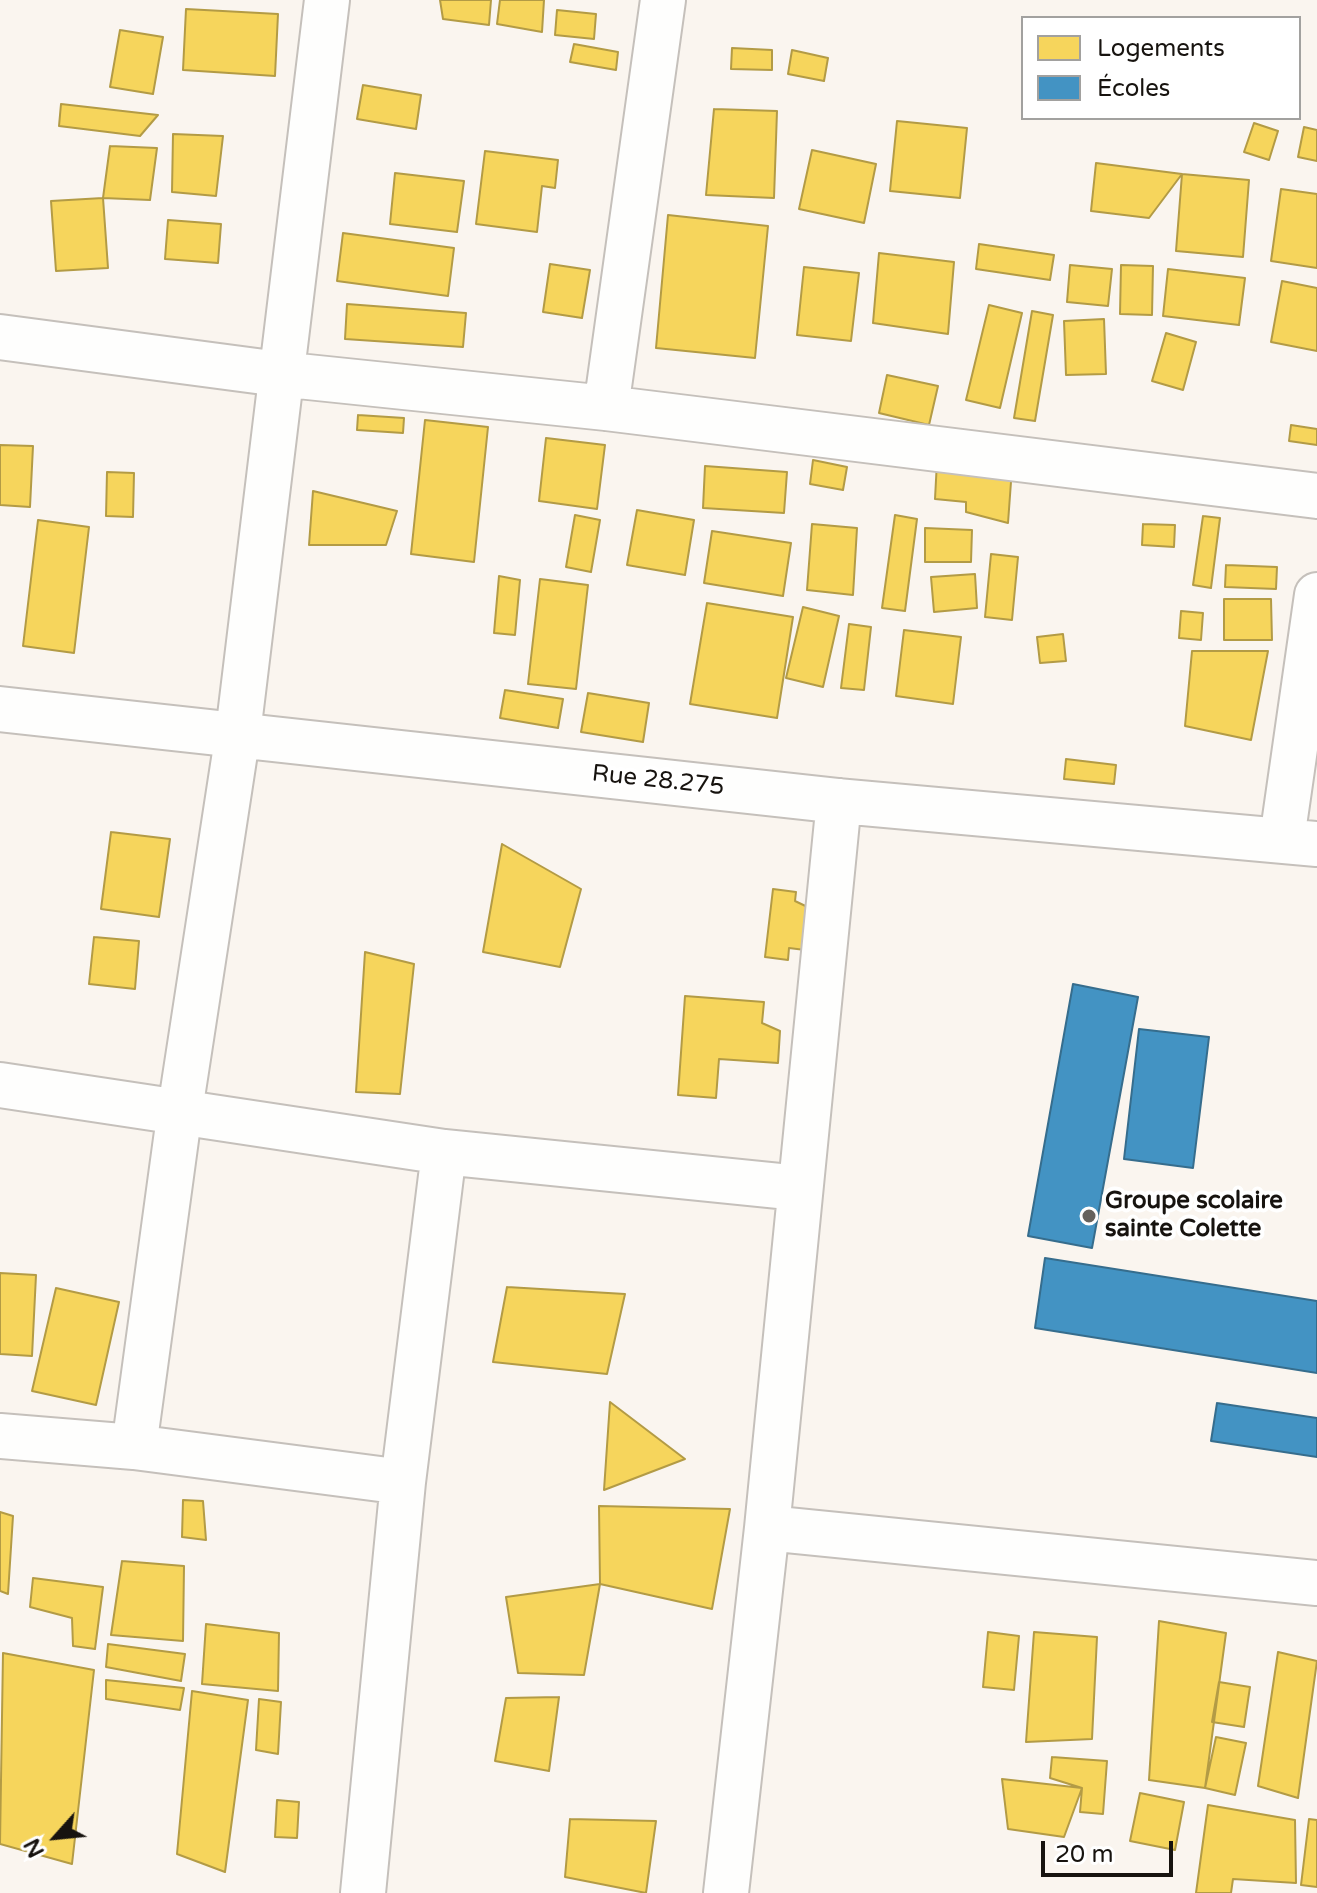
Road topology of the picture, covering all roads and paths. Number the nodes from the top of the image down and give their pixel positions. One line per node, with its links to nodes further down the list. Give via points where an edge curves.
1 (327, 0): 4 (street)
2 (663, 0): 5 (street)
3 (0, 337): 4 (street)
4 (279, 374): 5 (street); 9 (street)
5 (606, 408): 6 (street)
6 (1317, 496)
7 (1317, 595): 11 (street)
8 (0, 709): 9 (street, Rue 28.275)
9 (238, 733): 10 (street, Rue 28.275); 13 (street)
10 (839, 801): 11 (street, Rue 28.275); 15 (street)
11 (1299, 841)
12 (0, 1085): 13 (street)
13 (180, 1110): 14 (street); 17 (street)
14 (444, 1152): 15 (street); 18 (street)
15 (799, 1188): 19 (street)
16 (0, 1436): 17 (street)
17 (134, 1447): 18 (street)
18 (403, 1482): 21 (street)
19 (767, 1528): 20 (street); 22 (street)
20 (1317, 1583)
21 (363, 1893)
22 (726, 1893)

